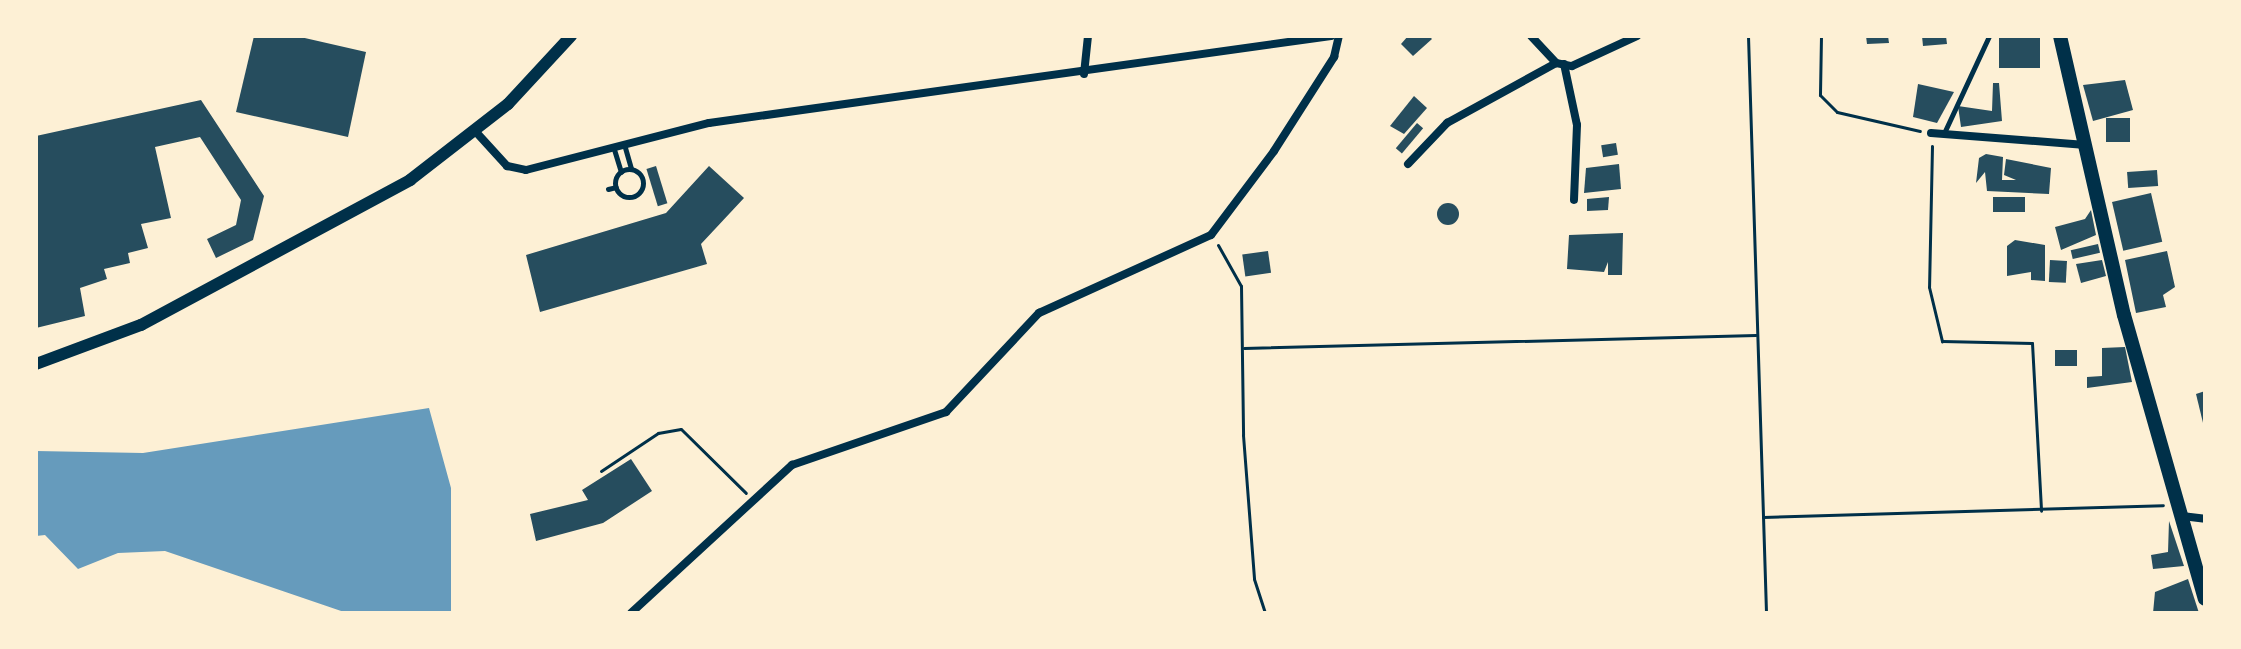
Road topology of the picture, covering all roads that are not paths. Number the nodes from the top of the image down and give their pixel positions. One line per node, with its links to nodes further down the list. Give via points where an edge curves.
1 (571, 36): 12 (street)
2 (1088, 36): 11 (street)
3 (1331, 36): 9 (street)
4 (1339, 36): 28 (street, via 1334,57 1274,151 1211,235 1039,313 946,412 815,453 750,497)
5 (1531, 36): 10 (street)
6 (1637, 36): 10 (street)
7 (1989, 36): 14 (lane)
8 (2060, 36): 17 (main road)
9 (1302, 38): 11 (street)
10 (1560, 63): 18 (street, via 1447,123); 23 (street, via 1577,125)
11 (1084, 74): 15 (street, via 709,123)
12 (476, 132): 16 (street, via 507,166 526,170); 24 (street, via 343,221 141,325)
13 (1931, 133): 14 (street)
14 (1944, 133): 17 (street)
15 (624, 143): 16 (street); 19 (lane)
16 (613, 145): 20 (lane)
17 (2086, 145): 25 (main road)
18 (1408, 164)
19 (631, 169): 20 (lane); 21 (lane, via 641,174 642,189 628,197)
20 (621, 172): 21 (lane)
21 (616, 187): 22 (lane)
22 (608, 189)
23 (1574, 200)
24 (36, 364)
25 (2179, 510): 26 (street); 27 (main road)
26 (2205, 519)
27 (2205, 599)
28 (631, 613)

